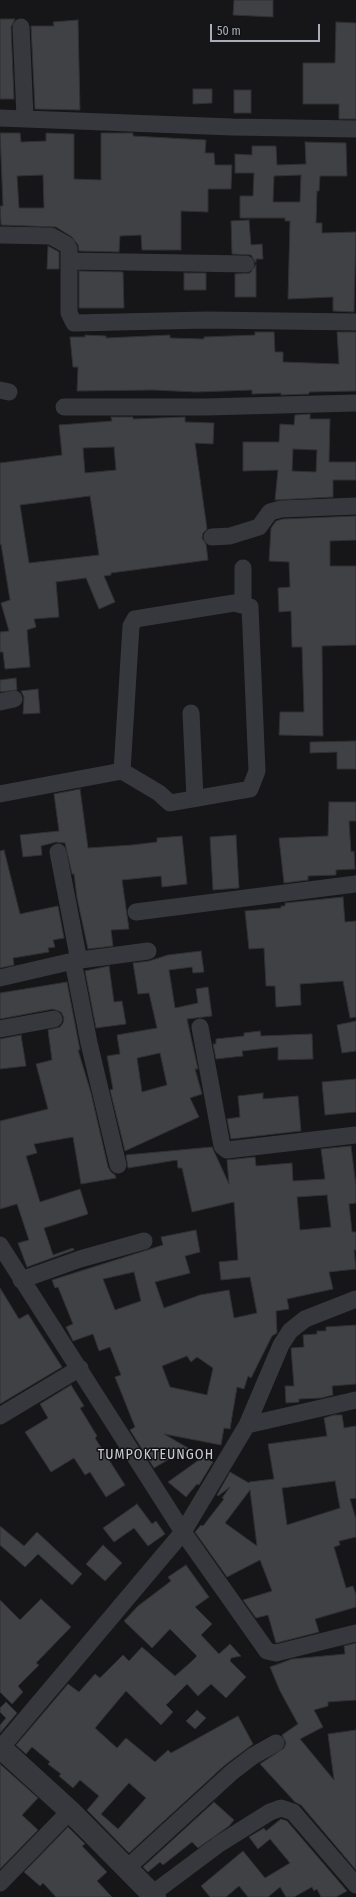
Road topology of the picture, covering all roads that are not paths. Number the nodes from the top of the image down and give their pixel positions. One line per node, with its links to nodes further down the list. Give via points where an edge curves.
1 (21, 27): 3 (street)
2 (0, 118): 3 (street)
3 (25, 118): 4 (street, via 232,127)
4 (356, 129)
5 (0, 235): 6 (street, via 51,236 67,245)
6 (69, 261): 7 (street); 8 (street, via 69,314 74,323 207,320)
7 (246, 264)
8 (356, 322)
9 (356, 403): 10 (street)
10 (64, 407)
11 (356, 506): 12 (street, via 281,509 270,512 259,527 230,536)
12 (212, 537)
13 (242, 568): 14 (street)
14 (243, 604): 16 (street, via 234,603 135,619 131,626); 18 (street, via 250,608 257,771 250,789)
15 (191, 713): 18 (street)
16 (122, 770): 17 (street); 18 (street, via 159,793 170,803)
17 (0, 794)
18 (195, 798)
19 (58, 852): 23 (street)
20 (356, 884): 21 (street)
21 (136, 912)
22 (148, 951): 23 (street)
23 (76, 961): 24 (street); 29 (street, via 89,1043)
24 (0, 978)
25 (54, 1019): 27 (street)
26 (200, 1027): 28 (street, via 222,1146 227,1150)
27 (0, 1030)
28 (356, 1135)
29 (118, 1165)
30 (144, 1240): 32 (street)
31 (0, 1245): 32 (street)
32 (22, 1280): 34 (street)
33 (356, 1299): 37 (street, via 305,1319 290,1331 281,1345)
34 (80, 1368): 36 (street); 38 (street)
35 (356, 1400): 37 (street)
36 (0, 1416)
37 (247, 1425): 38 (street)
38 (183, 1532): 39 (street, via 267,1651 276,1653); 41 (street)
39 (356, 1633)
40 (276, 1743): 43 (street, via 232,1772)
41 (0, 1748): 42 (street)
42 (70, 1811): 43 (street); 44 (street)
43 (127, 1868): 46 (street)
44 (0, 1883)
45 (356, 1885): 46 (street, via 293,1812 281,1808 270,1812 219,1844)
46 (154, 1895)

